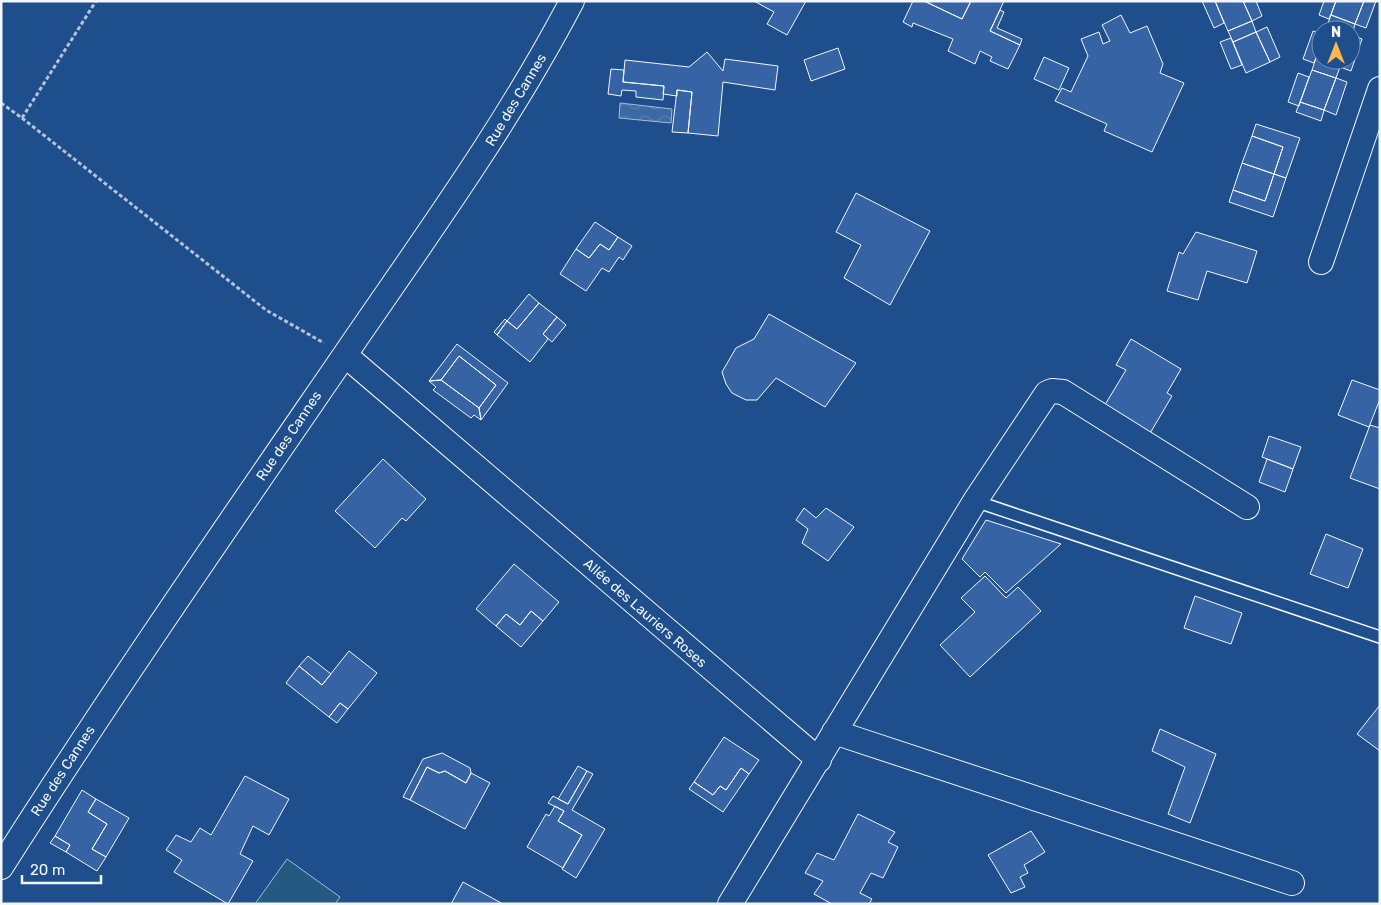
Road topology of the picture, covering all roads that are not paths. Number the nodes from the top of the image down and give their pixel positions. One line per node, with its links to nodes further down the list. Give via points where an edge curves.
1 (572, 1): 4 (street, Rue des Cannes, via 543,56 470,175)
2 (1380, 89): 3 (street)
3 (1321, 262)
4 (345, 355): 9 (street, Allée des Lauriers Roses); 10 (street, Rue des Cannes, via 84,738)
5 (975, 501): 6 (street, via 1044,395 1057,391); 7 (lane); 8 (street)
6 (1247, 507)
7 (1380, 637)
8 (834, 732): 9 (street); 11 (street)
9 (819, 760): 12 (street)
10 (1, 867)
11 (1292, 883)
12 (730, 904)

